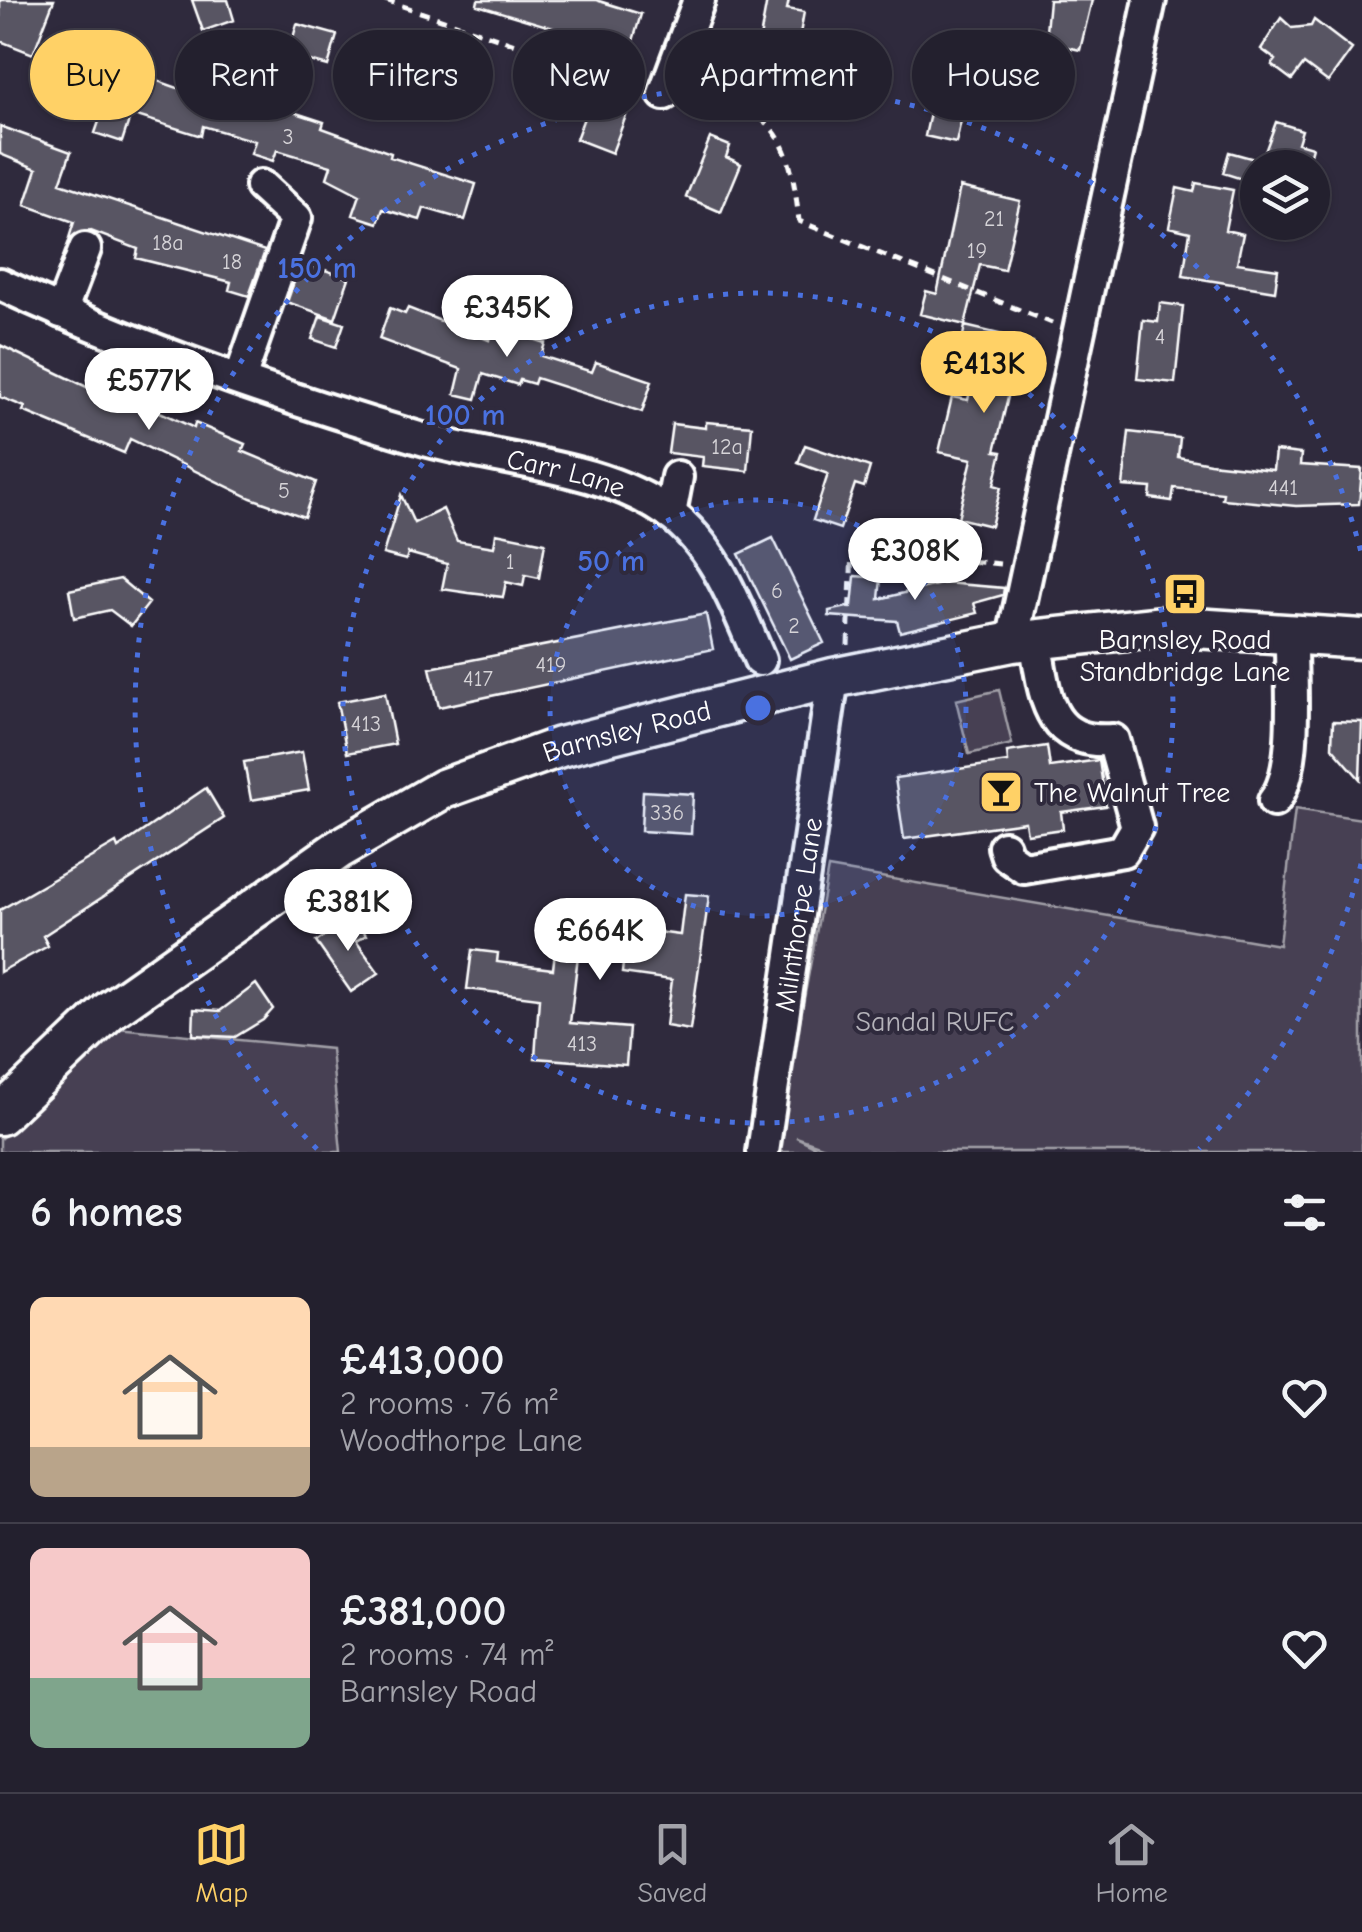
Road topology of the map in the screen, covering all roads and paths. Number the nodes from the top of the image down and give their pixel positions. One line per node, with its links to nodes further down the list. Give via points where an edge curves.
1 (385, 0): 5 (path)
2 (699, 0): 4 (street)
3 (1150, 0): 10 (street)
4 (688, 30)
5 (664, 94): 10 (path, via 741,110 766,124 792,165 799,221)
6 (261, 186): 11 (street, via 307,213)
7 (85, 250): 9 (street)
8 (0, 284): 9 (street, Carr Lane)
9 (60, 312): 11 (street, Carr Lane)
10 (1078, 334): 14 (street)
11 (240, 380): 13 (street, Carr Lane, via 423,439 592,480)
12 (678, 476): 13 (street)
13 (670, 514): 18 (street, Carr Lane, via 726,581)
14 (1028, 567): 17 (street); 19 (path, via 852,550)
15 (1291, 635): 16 (main road, Barnsley Road); 17 (main road, Barnsley Road, via 1164,626); 20 (street, via 1288,762 1284,788)
16 (1362, 639)
17 (1024, 641): 19 (main road, Barnsley Road); 21 (street, via 1060,725 1087,742 1113,740 1137,827 1124,851 1024,868)
18 (760, 660)
19 (840, 677): 22 (main road, Barnsley Road, via 560,746 443,789 338,849 109,1010); 23 (street, Milnthorpe Lane)
20 (1274, 801)
21 (1004, 847)
22 (0, 1115)
23 (762, 1152)

